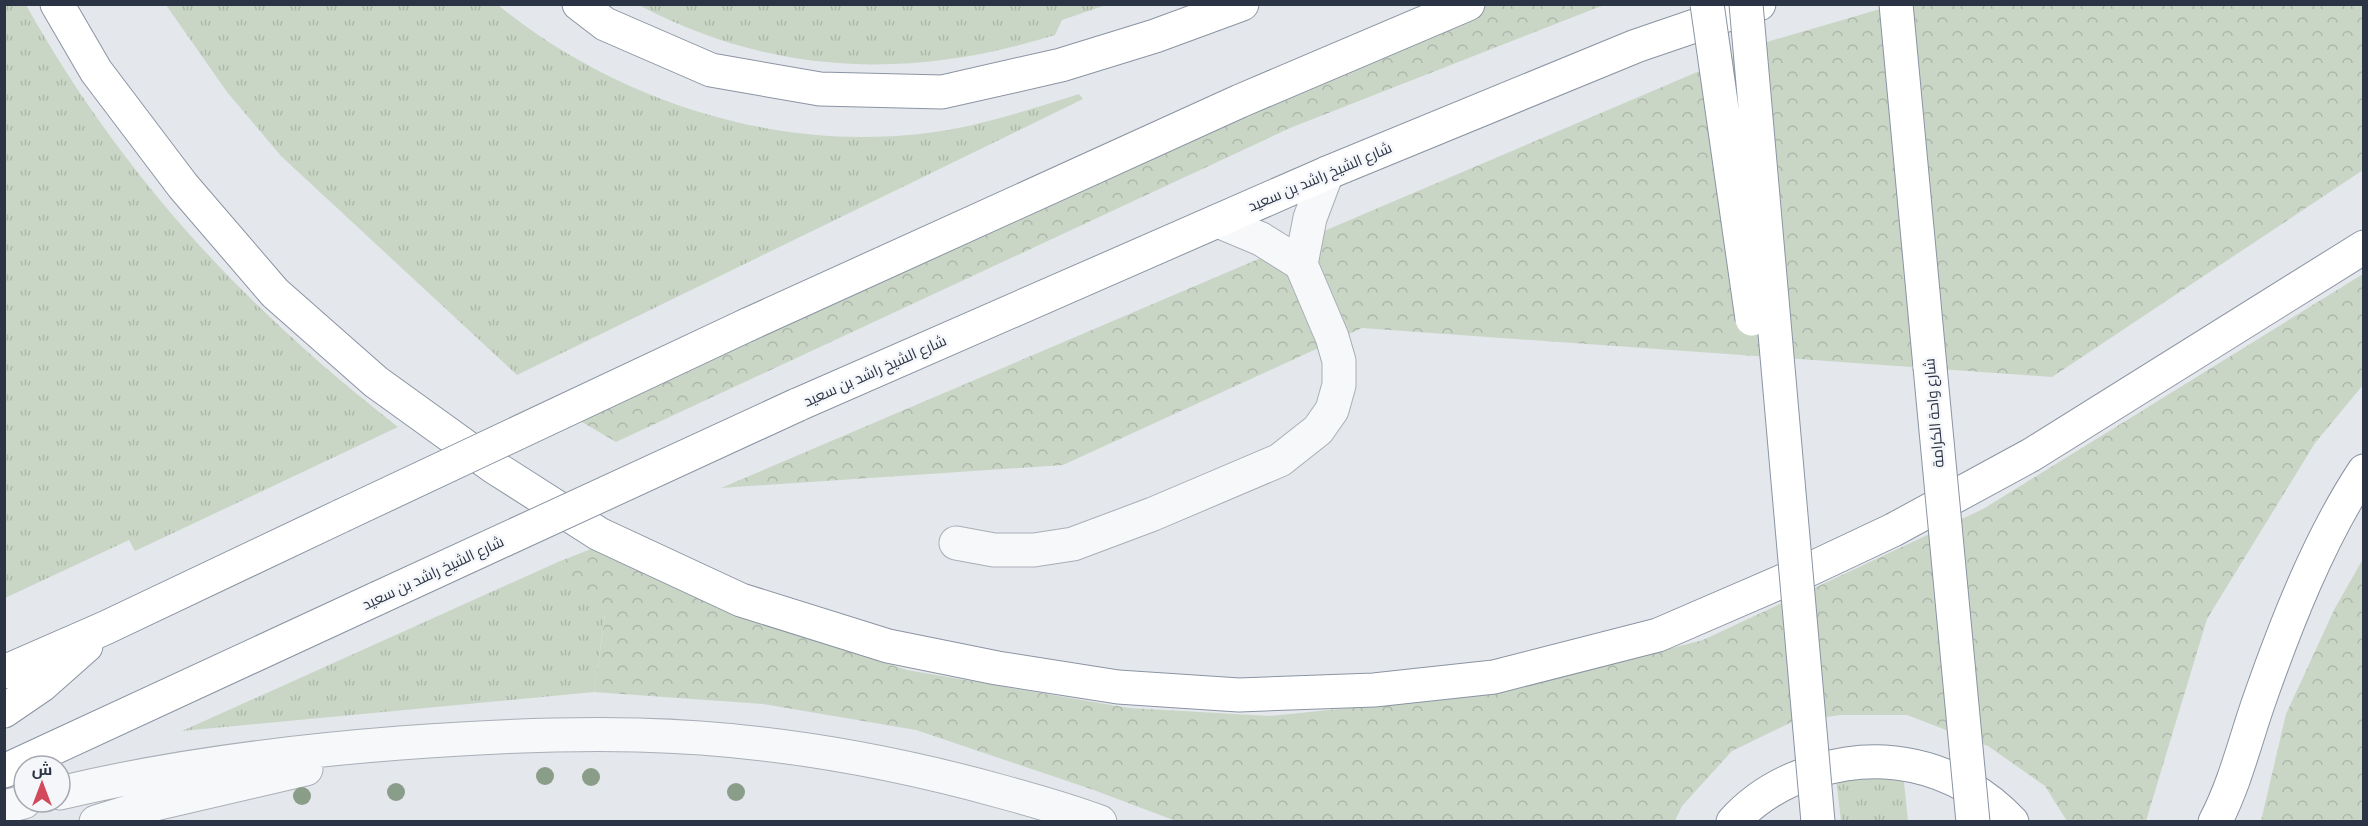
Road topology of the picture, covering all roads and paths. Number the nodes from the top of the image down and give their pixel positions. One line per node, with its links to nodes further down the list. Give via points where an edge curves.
1 (57, 4): 12 (highway, via 96,71 176,178 275,293 376,382 494,467 599,534 741,600 888,646 997,669 1118,687 1239,695 1374,690 1494,677 1658,635 1893,530 2031,455)
2 (579, 4): 3 (highway, via 606,24 711,70 820,89 942,92 1061,65)
3 (1242, 4)
4 (1468, 4): 17 (highway, bridge, via 1240,101 747,326)
5 (1707, 4): 19 (highway, bridge)
6 (1746, 4): 19 (highway, bridge)
7 (1759, 4): 10 (highway, شارع الشيخ راشد بن سعيد, via 1636,46)
8 (1896, 4): 14 (highway, شارع واحة الكرامة)
9 (1910, 4): 14 (highway)
10 (1327, 173): 11 (highway, شارع الشيخ راشد بن سعيد); 13 (street, via 1310,218)
11 (1218, 221): 13 (street, via 1261,239); 22 (highway, شارع الشيخ راشد بن سعيد, bridge, via 797,405)
12 (2364, 247)
13 (1301, 264): 16 (street, via 1332,337 1339,361 1339,385 1332,410 1299,447 1280,460 1073,544 1034,550 994,550)
14 (1930, 367): 29 (highway, شارع واحة الكرامة, bridge)
15 (2364, 471): 24 (highway, via 2348,495 2293,609)
16 (956, 543)
17 (105, 628): 18 (highway); 20 (highway, via 68,664)
18 (4, 672)
19 (1804, 674): 28 (highway, bridge)
20 (4, 711)
21 (425, 741): 23 (street, via 258,756); 25 (street, via 184,797); 26 (street, via 566,734 735,741 855,757 941,776)
22 (4, 771)
23 (72, 790)
24 (2221, 816)
25 (96, 822)
26 (1100, 822)
27 (1733, 822): 30 (highway, via 1779,786 1822,768 1868,762 1913,766 1957,781 1996,805)
28 (1818, 822)
29 (1972, 822)
30 (2012, 822)

